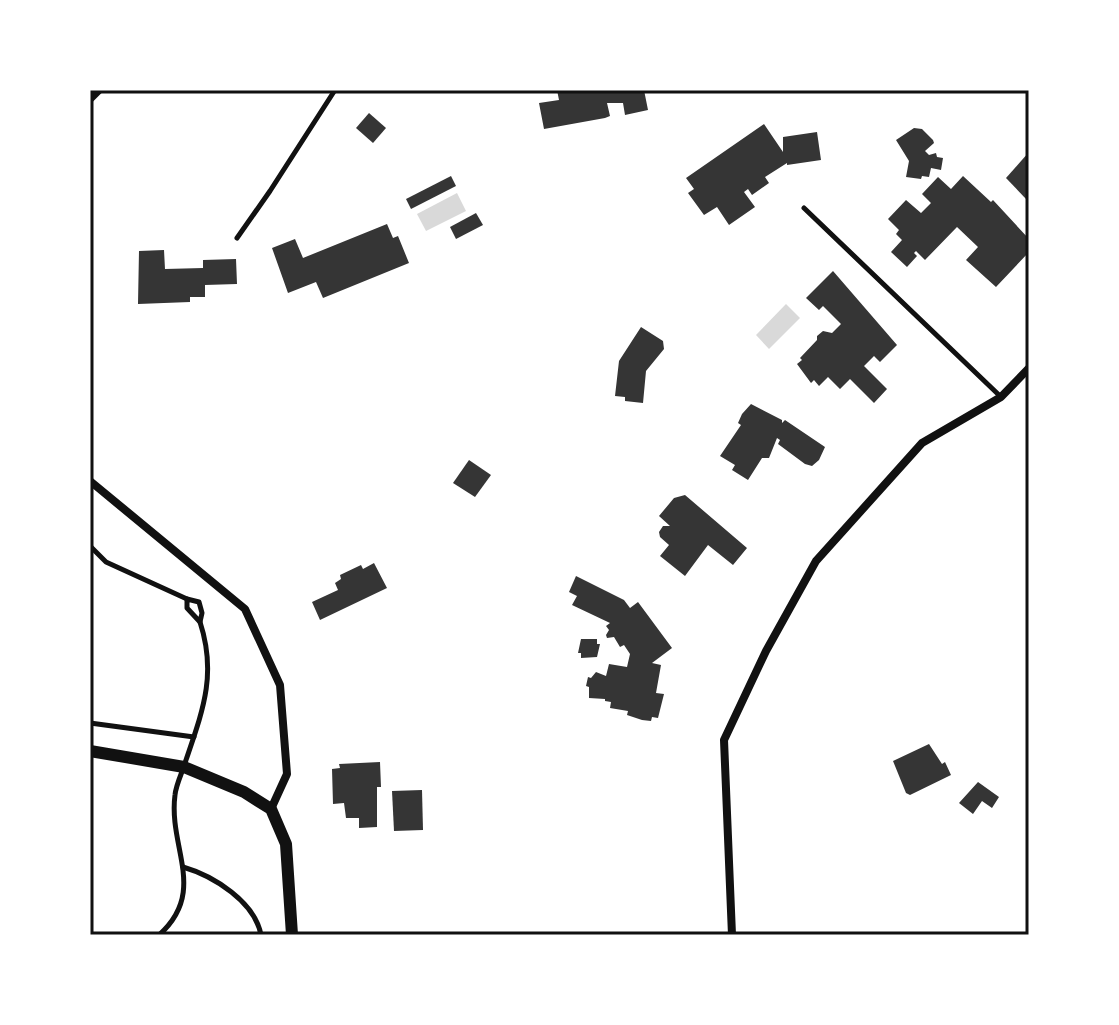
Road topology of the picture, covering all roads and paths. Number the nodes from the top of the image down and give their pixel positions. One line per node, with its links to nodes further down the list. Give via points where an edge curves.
1 (99, 90): 3 (street)
2 (335, 90): 5 (lane)
3 (90, 99)
4 (804, 208): 7 (lane)
5 (237, 238)
6 (1029, 368): 7 (street)
7 (1001, 397): 21 (street, via 922,443 816,561 766,651 724,740)
8 (90, 481): 16 (street, via 245,609 280,685 287,774)
9 (90, 546): 10 (lane, via 106,562)
10 (187, 599): 11 (lane, via 187,608); 11 (lane, via 199,602)
11 (200, 622): 13 (lane, via 208,647 209,682)
12 (90, 723): 13 (lane)
13 (194, 737): 15 (lane)
14 (90, 751): 15 (street)
15 (184, 767): 16 (street); 17 (lane, via 174,794)
16 (271, 809): 20 (street, via 286,844)
17 (183, 867): 18 (lane, via 180,911); 19 (lane, via 246,905)
18 (159, 935)
19 (261, 935)
20 (292, 935)
21 (732, 935)

